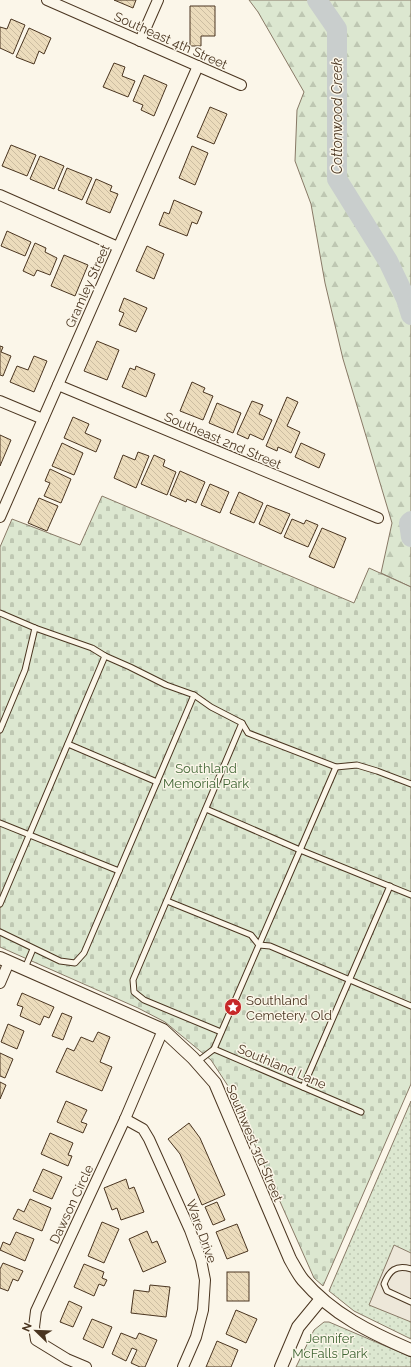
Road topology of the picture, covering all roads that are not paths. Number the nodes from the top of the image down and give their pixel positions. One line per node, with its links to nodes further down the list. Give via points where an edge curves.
1 (48, 0): 3 (street, Southeast 4th Street)
2 (158, 0): 3 (street)
3 (140, 41): 4 (street, Southeast 4th Street)
4 (198, 66): 5 (street, Southeast 4th Street); 7 (street, Gramley Street)
5 (241, 85)
6 (0, 195): 7 (street)
7 (118, 247): 8 (street, Gramley Street)
8 (58, 385): 10 (street, Gramley Street); 12 (street, Southeast 2nd Street)
9 (0, 401): 10 (street)
10 (43, 419): 11 (street, Gramley Street)
11 (0, 517)
12 (378, 518)
13 (0, 613): 14 (lane)
14 (35, 628): 15 (lane, via 92,648); 18 (lane, via 25,670)
15 (105, 656): 16 (lane, via 166,685); 19 (lane)
16 (194, 695): 17 (lane, via 210,707); 21 (lane)
17 (242, 723): 20 (lane, via 248,733); 23 (lane)
18 (0, 730)
19 (68, 744): 21 (lane); 25 (lane)
20 (336, 767): 22 (lane, via 358,765); 26 (lane)
21 (157, 782): 27 (lane)
22 (411, 784)
23 (206, 809): 26 (lane); 30 (lane)
24 (0, 823): 25 (lane)
25 (30, 834): 27 (lane); 31 (lane)
26 (300, 850): 28 (lane); 33 (lane)
27 (119, 871): 34 (lane, via 84,953 75,963 60,962)
28 (390, 886): 29 (lane); 37 (lane)
29 (411, 895)
30 (167, 901): 33 (lane, via 251,935); 41 (lane, via 133,980 134,992 144,1000)
31 (0, 904)
32 (0, 932): 34 (lane)
33 (259, 945): 37 (lane, via 270,946); 41 (lane)
34 (33, 949): 36 (lane)
35 (5, 960): 36 (street, Southwest 3rd Street); 38 (street)
36 (24, 969): 40 (street, Southwest 3rd Street)
37 (350, 980): 39 (lane); 44 (lane)
38 (0, 983)
39 (411, 1006)
40 (163, 1030): 43 (street, Southwest 3rd Street); 46 (street, Dawson Circle)
41 (221, 1032): 42 (lane)
42 (214, 1049): 43 (lane); 44 (lane, Southland Lane)
43 (196, 1062): 48 (street, Southwest 3rd Street, via 215,1083 290,1260)
44 (303, 1088): 45 (lane, Southland Lane)
45 (361, 1112)
46 (125, 1120): 51 (street, Dawson Circle, via 36,1311 36,1340); 52 (street, Ware Drive, via 143,1129 149,1139 201,1260 205,1280 203,1310 196,1337)
47 (411, 1270): 49 (lane, via 396,1268 388,1274 384,1284 387,1290)
48 (321, 1299): 50 (street, Southwest 3rd Street, via 351,1321); 53 (street, via 298,1328)
49 (411, 1302)
50 (411, 1350)
51 (86, 1367)
52 (183, 1367)
53 (281, 1367)

